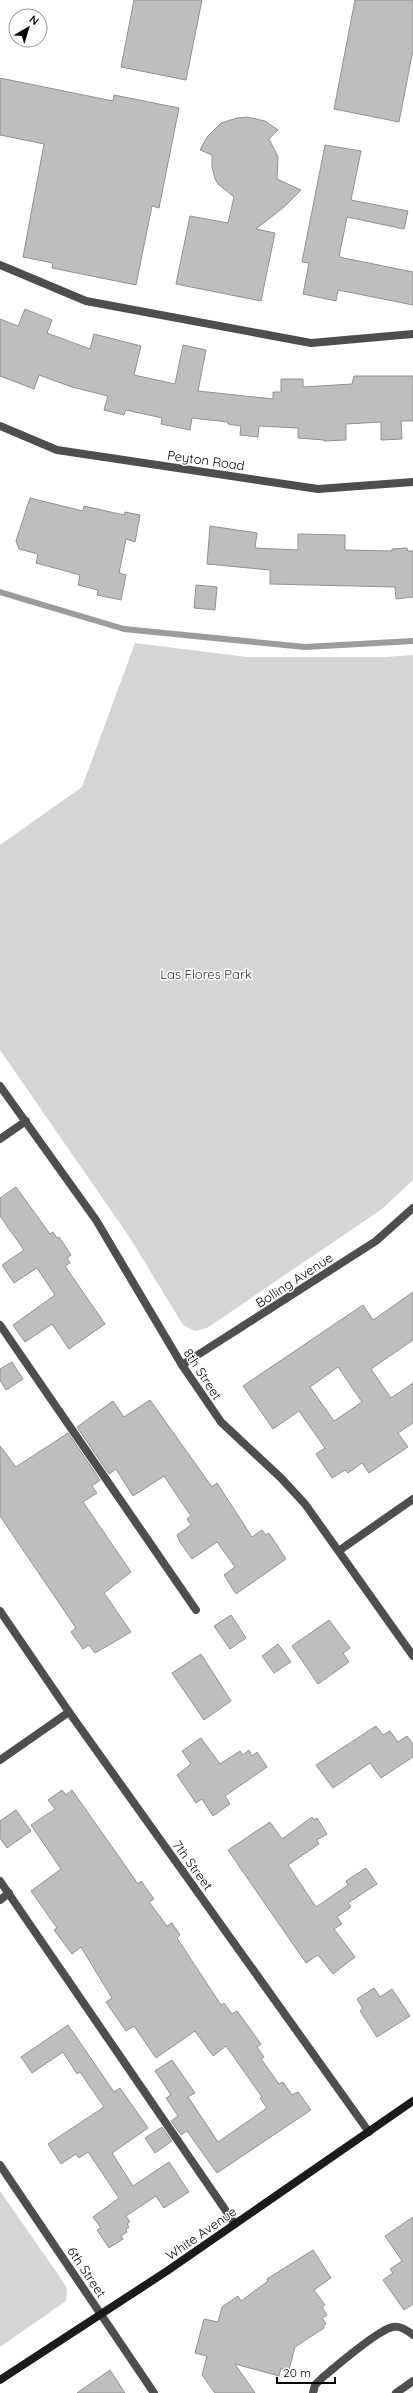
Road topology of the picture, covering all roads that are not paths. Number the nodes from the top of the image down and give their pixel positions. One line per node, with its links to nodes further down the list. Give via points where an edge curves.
1 (0, 265): 2 (street, via 86,301 311,343)
2 (413, 334)
3 (0, 426): 4 (street, Peyton Road, via 57,450 318,489)
4 (413, 482)
5 (0, 1086): 6 (street, 8th Street)
6 (26, 1121): 7 (street); 10 (street, 8th Street, via 96,1220)
7 (0, 1139)
8 (413, 1208): 10 (street, Bolling Avenue, via 376,1241)
9 (0, 1325): 13 (street)
10 (182, 1366): 12 (street, 8th Street, via 220,1422 281,1478 305,1504)
11 (413, 1499): 12 (street)
12 (340, 1550): 15 (street, 8th Street)
13 (196, 1610)
14 (0, 1611): 16 (street, 7th Street)
15 (413, 1656)
16 (69, 1712): 17 (street); 22 (street, 7th Street)
17 (0, 1760)
18 (0, 1881): 19 (street)
19 (9, 1894): 20 (street); 24 (street)
20 (0, 1900)
21 (413, 2101): 22 (main road, White Avenue)
22 (369, 2132): 24 (main road, White Avenue)
23 (0, 2165): 25 (street, 6th Street)
24 (235, 2224): 25 (main road, White Avenue)
25 (101, 2313): 27 (main road, White Avenue); 29 (street, 6th Street)
26 (413, 2335): 30 (street, via 403,2328 393,2326 380,2333 322,2378 315,2385)
27 (0, 2380)
28 (413, 2381): 31 (street)
29 (154, 2393)
30 (313, 2393)
31 (396, 2393)

